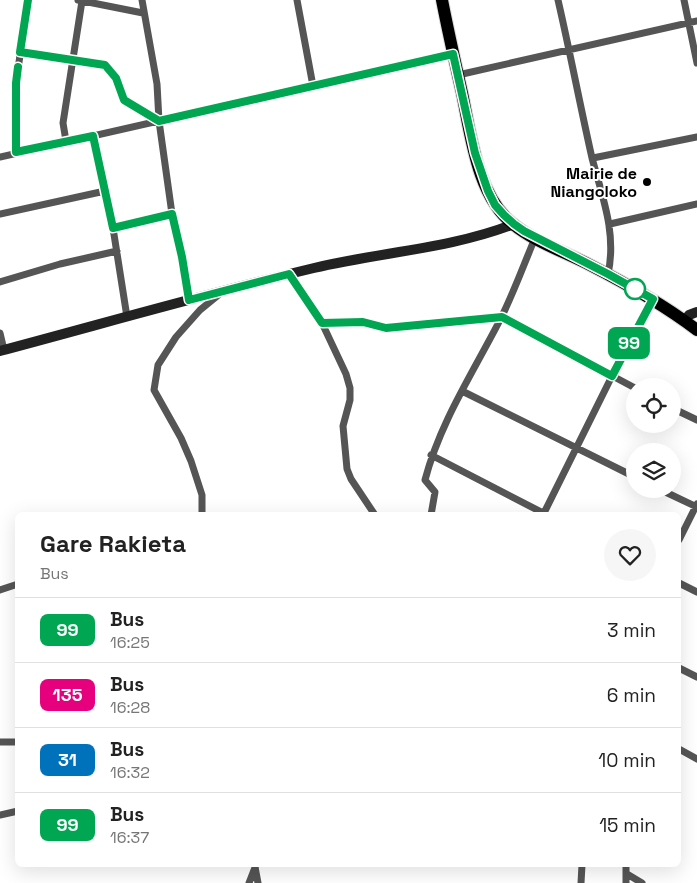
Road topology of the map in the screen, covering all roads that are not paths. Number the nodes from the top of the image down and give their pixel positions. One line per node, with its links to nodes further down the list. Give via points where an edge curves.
1 (28, 0): 12 (street)
2 (142, 0): 8 (street)
3 (297, 0): 17 (street)
4 (442, 0): 13 (highway)
5 (558, 0): 11 (street)
6 (684, 0): 10 (street)
7 (80, 1): 8 (street); 14 (street)
8 (143, 14): 18 (street, via 157,84)
9 (697, 22): 10 (street)
10 (689, 24): 11 (street); 15 (street)
11 (569, 50): 16 (street); 24 (street)
12 (20, 52): 14 (street); 22 (street, via 16,83)
13 (453, 54): 16 (highway); 17 (street)
14 (74, 59): 18 (street, via 105,65 116,78 124,100); 21 (street, via 63,123)
15 (697, 63)
16 (458, 75): 29 (highway, via 475,153 488,191 495,205)
17 (313, 86): 18 (street)
18 (159, 121): 19 (street); 28 (street)
19 (93, 136): 21 (street); 25 (street)
20 (697, 137): 24 (street)
21 (66, 141): 22 (street)
22 (16, 152): 23 (street)
23 (0, 157)
24 (593, 158): 30 (street)
25 (105, 191): 27 (street); 31 (street)
26 (697, 204): 30 (street)
27 (0, 214)
28 (172, 214): 31 (street); 39 (street)
29 (514, 224): 32 (highway); 34 (main road, via 442,244)
30 (610, 224): 35 (street, via 612,243)
31 (113, 228): 33 (street)
32 (535, 238): 35 (highway); 42 (street)
33 (117, 251): 36 (street); 41 (street)
34 (289, 274): 37 (main road); 44 (street)
35 (608, 274): 38 (highway)
36 (0, 282)
37 (222, 292): 39 (main road); 58 (street, via 200,310 176,337 158,365 154,390 191,461 202,495)
38 (653, 299): 43 (highway); 48 (street)
39 (189, 300): 41 (main road)
40 (697, 312): 43 (main road)
41 (127, 316): 47 (main road)
42 (502, 317): 44 (street, via 386,328 363,322); 48 (street); 50 (street)
43 (685, 321): 45 (highway)
44 (322, 323): 59 (street, via 350,388 343,426 347,468)
45 (697, 330)
46 (0, 333): 47 (street)
47 (2, 350)
48 (612, 376): 49 (street); 53 (street)
49 (626, 383)
50 (462, 391): 53 (street); 54 (street)
51 (681, 412): 52 (street)
52 (697, 420)
53 (576, 448): 55 (street); 62 (street)
54 (431, 455): 60 (street, via 425,480 435,492); 61 (street)
55 (626, 473)
56 (679, 498): 57 (street)
57 (696, 506): 63 (street)
58 (201, 512)
59 (373, 512)
60 (432, 512)
61 (541, 512)
62 (546, 512)
63 (681, 536)
64 (681, 584): 67 (street)
65 (15, 585): 66 (street)
66 (0, 590)
67 (697, 592)
68 (681, 669): 69 (street)
69 (697, 677)
70 (0, 742): 71 (street)
71 (15, 742)
72 (681, 750): 73 (street)
73 (697, 759)
74 (15, 812): 75 (street)
75 (0, 815)
76 (255, 867): 81 (street)
77 (255, 867): 82 (street)
78 (582, 867): 83 (street)
79 (626, 867): 80 (street)
80 (627, 874): 84 (street); 85 (street)
81 (249, 883)
82 (258, 883)
83 (582, 883)
84 (626, 883)
85 (642, 883)

